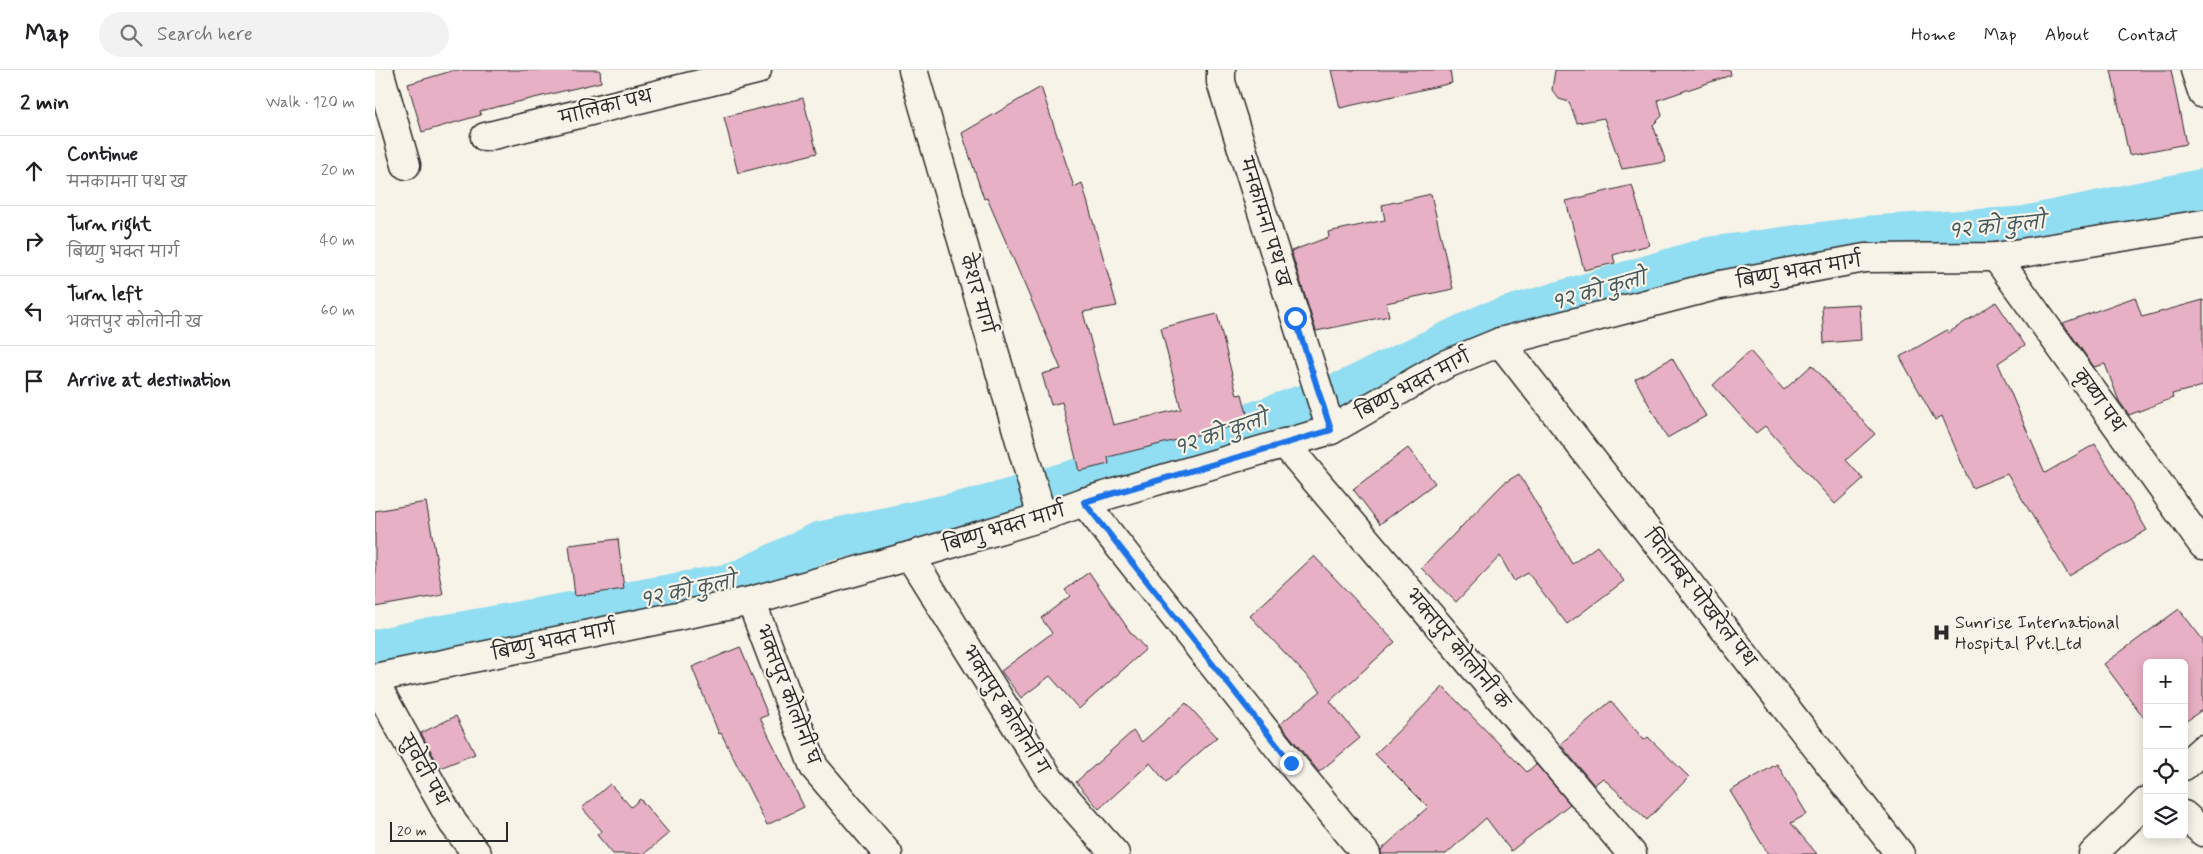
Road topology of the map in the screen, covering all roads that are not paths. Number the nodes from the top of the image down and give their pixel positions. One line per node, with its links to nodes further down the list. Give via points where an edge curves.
1 (379, 70): 8 (street)
2 (757, 70): 7 (street, मालिका पथ)
3 (913, 70): 15 (street, केशर मार्ग)
4 (1221, 70): 12 (street, मनकामना पथ ख, via 1221,82)
5 (2195, 70): 6 (street)
6 (2203, 94)
7 (485, 138)
8 (406, 165)
9 (2203, 224): 10 (street, बिष्णु भक्त मार्ग)
10 (1996, 257): 11 (street, बिष्णु भक्त मार्ग, via 1865,258 1715,286); 16 (street, कृष्ण पथ)
11 (1500, 342): 12 (street, बिष्णु भक्त मार्ग, via 1444,365); 31 (street, पिताम्बर पोखरेल पथ)
12 (1331, 429): 13 (street, बिष्णु भक्त मार्ग)
13 (1284, 443): 14 (street, बिष्णु भक्त मार्ग); 30 (street, भक्तपुर कोलोनी क)
14 (1084, 502): 15 (street, बिष्णु भक्त मार्ग); 29 (street)
15 (1040, 512): 17 (street, बिष्णु भक्त मार्ग)
16 (2203, 545)
17 (910, 556): 18 (street, बिष्णु भक्त मार्ग); 28 (street, भक्तपुर कोलोनी ग, via 1050,780)
18 (751, 601): 19 (street, बिष्णु भक्त मार्ग); 27 (street, भक्तपुर कोलोनी घ, via 814,767)
19 (375, 678)
20 (375, 683): 26 (street, सुवेदी पथ, via 453,823)
21 (2203, 749): 22 (street)
22 (2188, 762)
23 (2143, 804): 32 (street)
24 (2188, 819): 25 (street)
25 (2203, 832)
26 (477, 854)
27 (888, 854)
28 (1115, 854)
29 (1366, 854)
30 (1632, 854)
31 (1900, 854)
32 (2093, 854)

